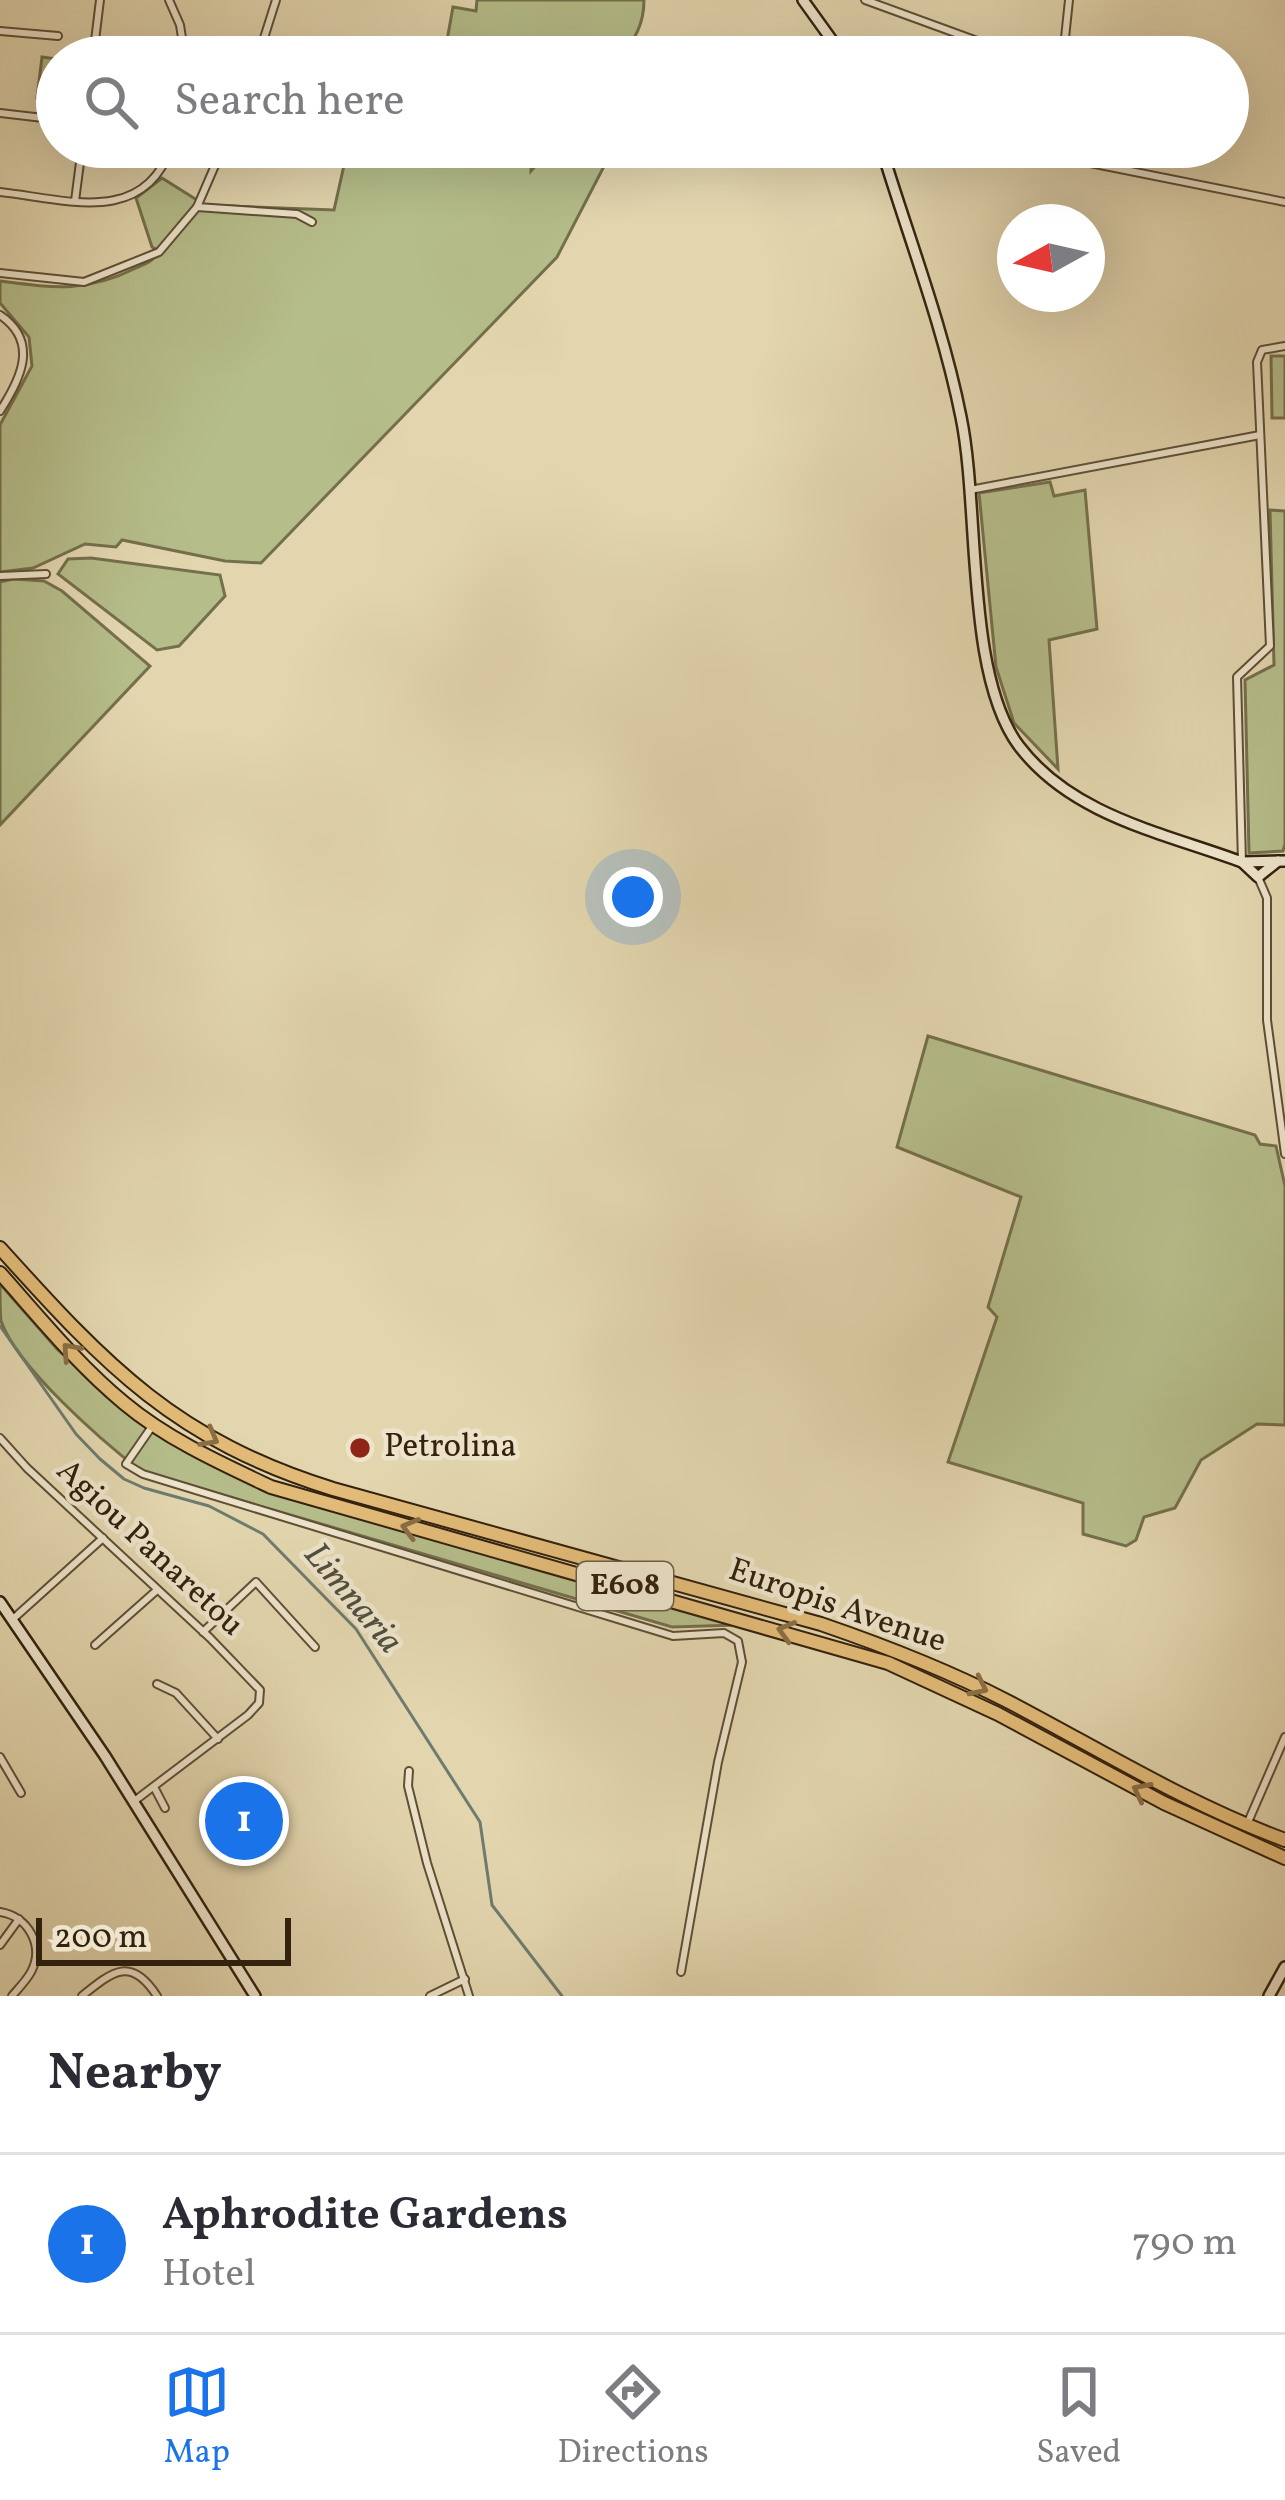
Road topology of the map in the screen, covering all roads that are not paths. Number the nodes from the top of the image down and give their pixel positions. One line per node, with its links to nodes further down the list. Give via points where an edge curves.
1 (100, 0): 9 (street)
2 (169, 0): 10 (street)
3 (276, 0): 11 (street)
4 (803, 0): 12 (street)
5 (865, 0): 13 (street)
6 (1069, 0): 14 (street)
7 (0, 32): 8 (street)
8 (58, 36)
9 (96, 36)
10 (182, 36)
11 (265, 36)
12 (829, 36)
13 (964, 36)
14 (1065, 36)
15 (0, 113): 16 (street)
16 (36, 116)
17 (79, 168): 23 (street)
18 (162, 168): 23 (street, via 136,194)
19 (214, 168): 25 (street)
20 (887, 168): 32 (street, via 957,398)
21 (1129, 168): 24 (street)
22 (0, 192): 23 (street)
23 (75, 201)
24 (1285, 202)
25 (197, 206): 26 (street); 27 (street, via 159,252 85,282)
26 (312, 222)
27 (0, 273)
28 (0, 315): 30 (street, via 24,361)
29 (1285, 346): 31 (street, via 1262,350 1257,362)
30 (2, 405)
31 (1260, 436): 32 (street); 36 (street, via 1270,646 1237,676)
32 (970, 490): 36 (street, via 988,664 1018,744 1095,808)
33 (46, 574): 34 (street)
34 (0, 576)
35 (1281, 861): 36 (street); 37 (street)
36 (1242, 862): 37 (street)
37 (1258, 877): 38 (street, via 1267,898 1268,1020)
38 (1285, 1154)
39 (0, 1248): 59 (highway, Europis Avenue / E608, one-way to 59, via 123,1377 170,1415 260,1463 894,1649)
40 (0, 1273): 41 (highway, Europis Avenue / E608, one-way to 40, via 81,1364)
41 (153, 1425): 61 (highway, Europis Avenue / E608, one-way to 41, via 888,1663 304,1499); 66 (street, via 126,1464 143,1474 673,1636 724,1633 738,1641 742,1662)
42 (0, 1438): 43 (street, Agiou Panaretou)
43 (103, 1538): 44 (street, Agiou Panaretou); 46 (street)
44 (157, 1590): 47 (street, Agiou Panaretou); 48 (street)
45 (0, 1602): 46 (street)
46 (14, 1619): 57 (street)
47 (203, 1632): 49 (street, via 256,1582); 52 (street, Agiou Panaretou, via 260,1690 248,1715)
48 (94, 1645)
49 (315, 1647)
50 (157, 1684): 52 (street, via 176,1693)
51 (1285, 1738): 59 (street)
52 (218, 1739): 55 (street)
53 (0, 1757): 56 (street)
54 (409, 1771): 67 (street, via 427,1863)
55 (154, 1787): 57 (street); 58 (street)
56 (21, 1793)
57 (133, 1802): 71 (street)
58 (165, 1808)
59 (1246, 1826): 60 (highway, Europis Avenue / E608)
60 (1285, 1840)
61 (1285, 1858)
62 (0, 1912): 63 (street)
63 (20, 1919): 64 (street); 68 (street, via 37,1952)
64 (0, 1945)
65 (1285, 1966): 74 (street)
66 (681, 1972)
67 (465, 1979): 72 (street); 73 (street)
68 (12, 1996)
69 (82, 1996): 70 (street, via 125,1970)
70 (158, 1996)
71 (255, 1996)
72 (430, 1996)
73 (469, 1996)
74 (1269, 1996)

